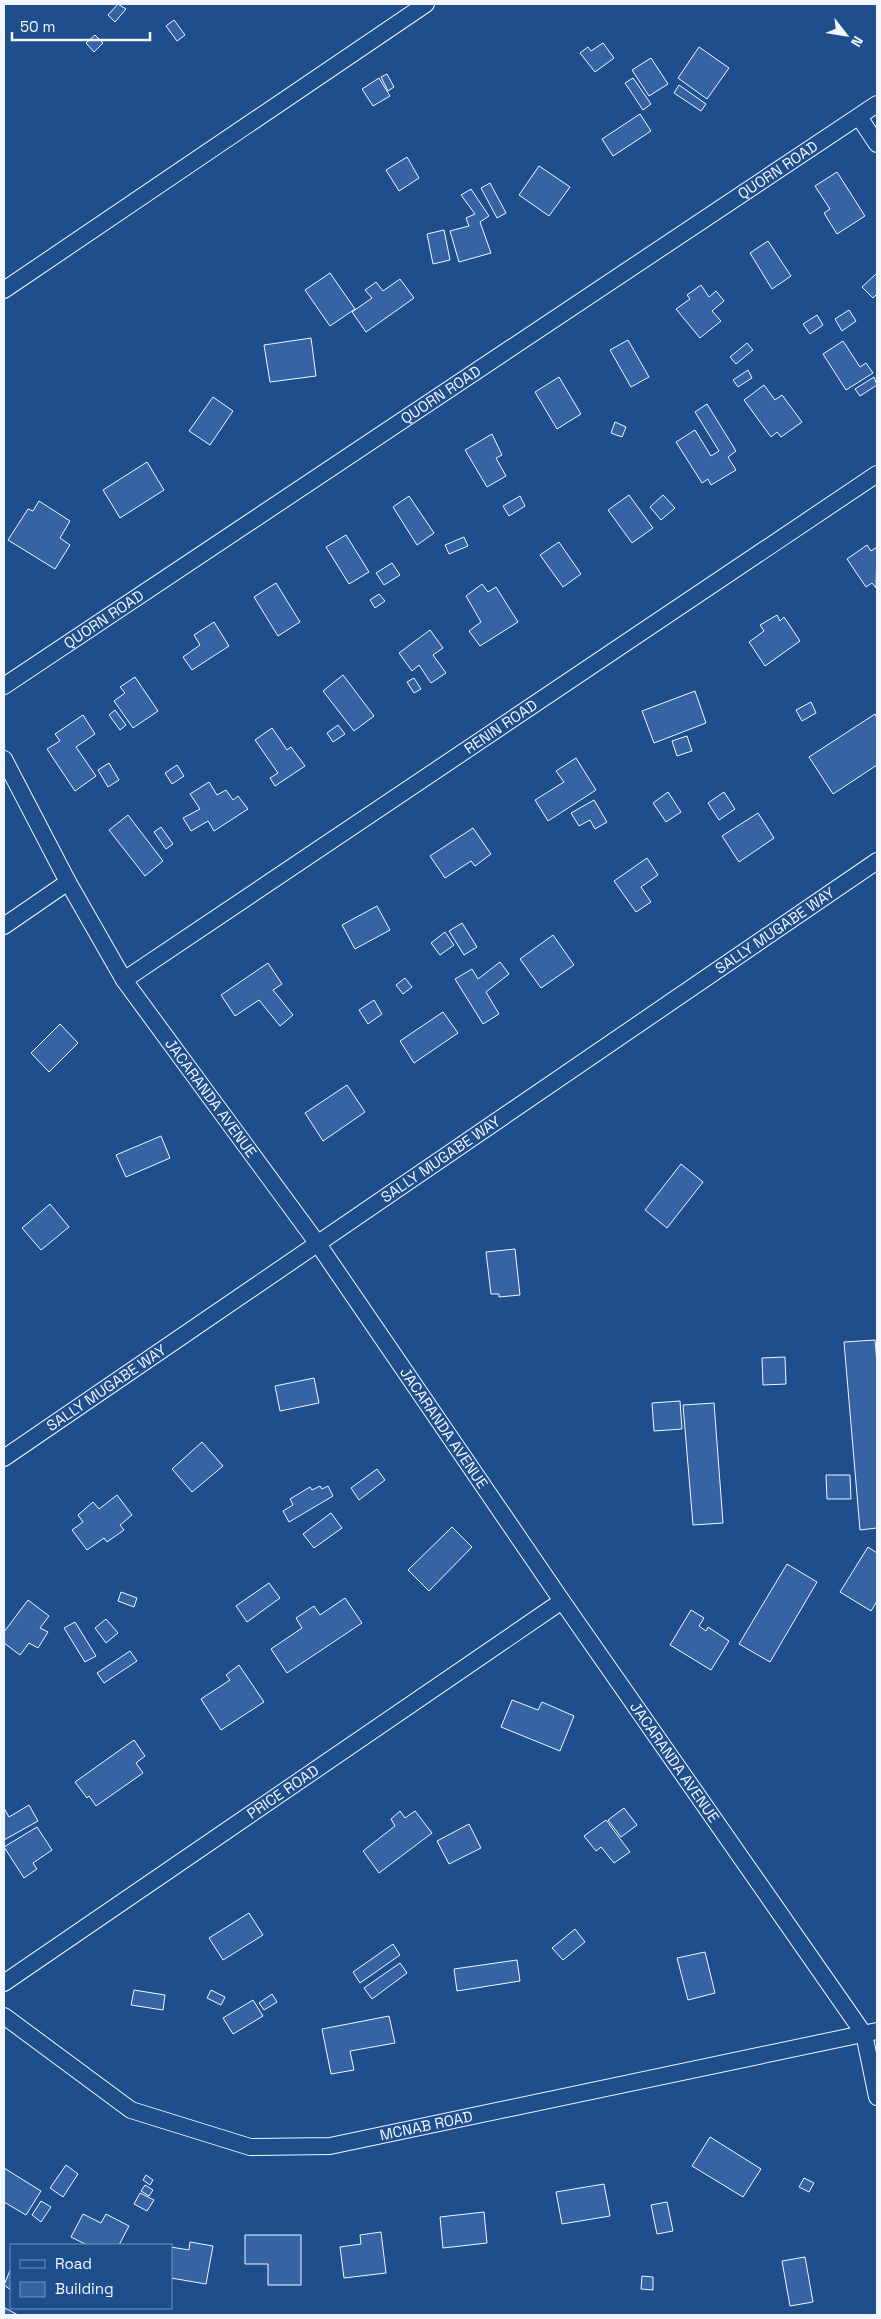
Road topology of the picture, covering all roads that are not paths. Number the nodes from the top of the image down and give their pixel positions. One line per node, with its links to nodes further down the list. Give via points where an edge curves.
1 (426, 4): 5 (street)
2 (877, 104): 3 (street, QUORN ROAD)
3 (859, 117): 4 (street); 7 (street, QUORN ROAD)
4 (877, 144)
5 (4, 290)
6 (877, 474): 12 (street, RENIN ROAD)
7 (4, 686)
8 (4, 759): 10 (street, JACARANDA AVENUE)
9 (877, 861): 13 (street, SALLY MUGABE WAY)
10 (68, 882): 11 (street); 12 (street, JACARANDA AVENUE)
11 (4, 926)
12 (124, 980): 13 (street, JACARANDA AVENUE)
13 (318, 1244): 14 (street, SALLY MUGABE WAY); 15 (street, JACARANDA AVENUE)
14 (4, 1458)
15 (562, 1601): 16 (street, PRICE ROAD); 18 (street, JACARANDA AVENUE)
16 (4, 1983)
17 (4, 2016): 18 (street, MCNAB ROAD, via 131,2110 250,2147 330,2146)
18 (871, 2033): 19 (street, JACARANDA AVENUE)
19 (877, 2097)

